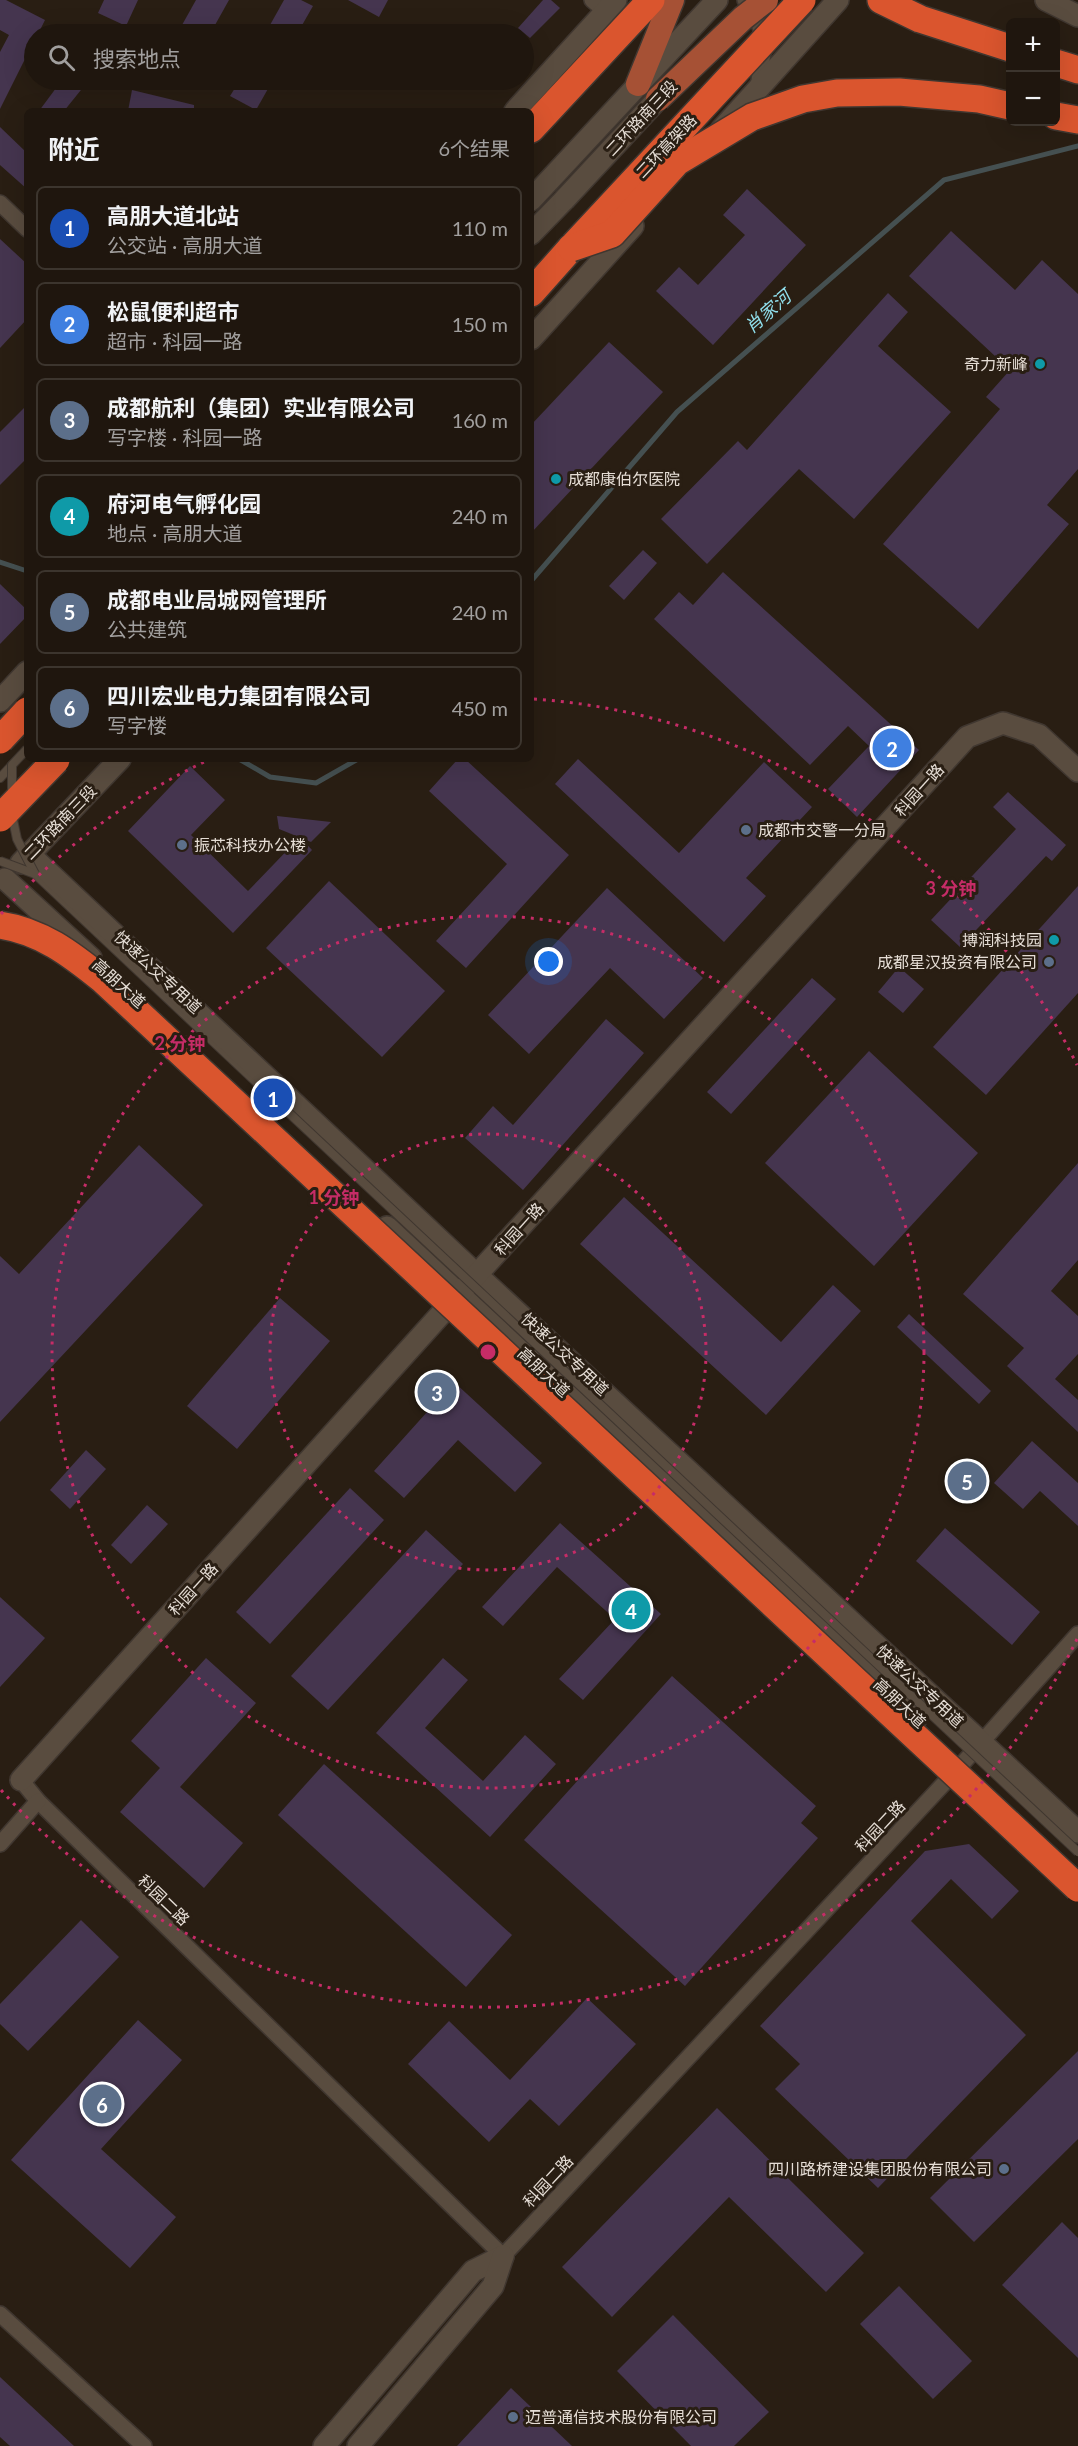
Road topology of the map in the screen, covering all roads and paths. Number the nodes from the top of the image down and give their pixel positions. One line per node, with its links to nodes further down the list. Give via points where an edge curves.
1 (651, 0): 21 (highway)
2 (672, 0): 16 (main road)
3 (717, 0): 16 (main road, 二环路南三段)
4 (747, 0): 17 (street, via 765,37); 18 (main road, 二环路南三段, bridge)
5 (766, 0): 18 (main road, bridge)
6 (802, 0): 28 (highway, 二环高架路, bridge)
7 (833, 0): 8 (street)
8 (838, 0): 17 (main road)
9 (881, 0): 13 (highway)
10 (1046, 0): 12 (main road)
11 (610, 3): 20 (highway)
12 (1078, 16)
13 (1006, 46)
14 (1060, 64): 15 (highway)
15 (1078, 70)
16 (638, 84): 24 (main road, 二环路南三段)
17 (759, 88): 30 (main road)
18 (658, 99): 27 (main road, 二环路南三段, bridge)
19 (1006, 105): 28 (highway, bridge, via 899,92 837,93 803,99 752,117 677,162 612,234)
20 (534, 113)
21 (534, 115)
22 (1060, 117): 23 (highway)
23 (1078, 120)
24 (538, 192)
25 (0, 203): 26 (street)
26 (24, 226)
27 (534, 231)
28 (572, 248): 29 (highway, 二环高架路)
29 (534, 283)
30 (534, 336)
31 (24, 675): 32 (main road)
32 (0, 701)
33 (24, 714): 34 (highway, bridge)
34 (0, 740)
35 (24, 752): 38 (lane, bridge)
36 (54, 762): 41 (highway, bridge)
37 (117, 762): 42 (main road, 二环路南三段)
38 (12, 765): 40 (lane); 42 (lane, 快速公交专用道, bridge, via 12,821 17,839)
39 (1078, 771): 45 (main road, 科园一路, via 1039,735 1004,723 967,737)
40 (0, 778)
41 (0, 818)
42 (32, 864): 43 (main road, 二环路南三段); 45 (main road, 高朋大道); 54 (lane, 快速公交专用道, bridge)
43 (2, 875): 46 (main road, 高朋大道)
44 (0, 925): 56 (highway, bridge, via 32,932 68,951 103,980)
45 (477, 1275): 46 (main road, 科园一路); 48 (main road, 高朋大道)
46 (460, 1293): 49 (main road, 高朋大道); 50 (main road, 科园一路)
47 (1078, 1634): 48 (street, 科园二路)
48 (981, 1742): 49 (street, 科园二路); 52 (main road, 高朋大道)
49 (963, 1763): 55 (main road, 高朋大道); 57 (street, 科园二路)
50 (21, 1780): 51 (street, 科园二路)
51 (38, 1802): 53 (street); 57 (street, 科园二路)
52 (1078, 1832)
53 (0, 1844)
54 (1078, 1852)
55 (1078, 1870)
56 (1078, 1888)
57 (503, 2256): 59 (main road, via 473,2271); 61 (main road, via 493,2286)
58 (0, 2314): 60 (street)
59 (336, 2442)
60 (144, 2446)
61 (358, 2446)

